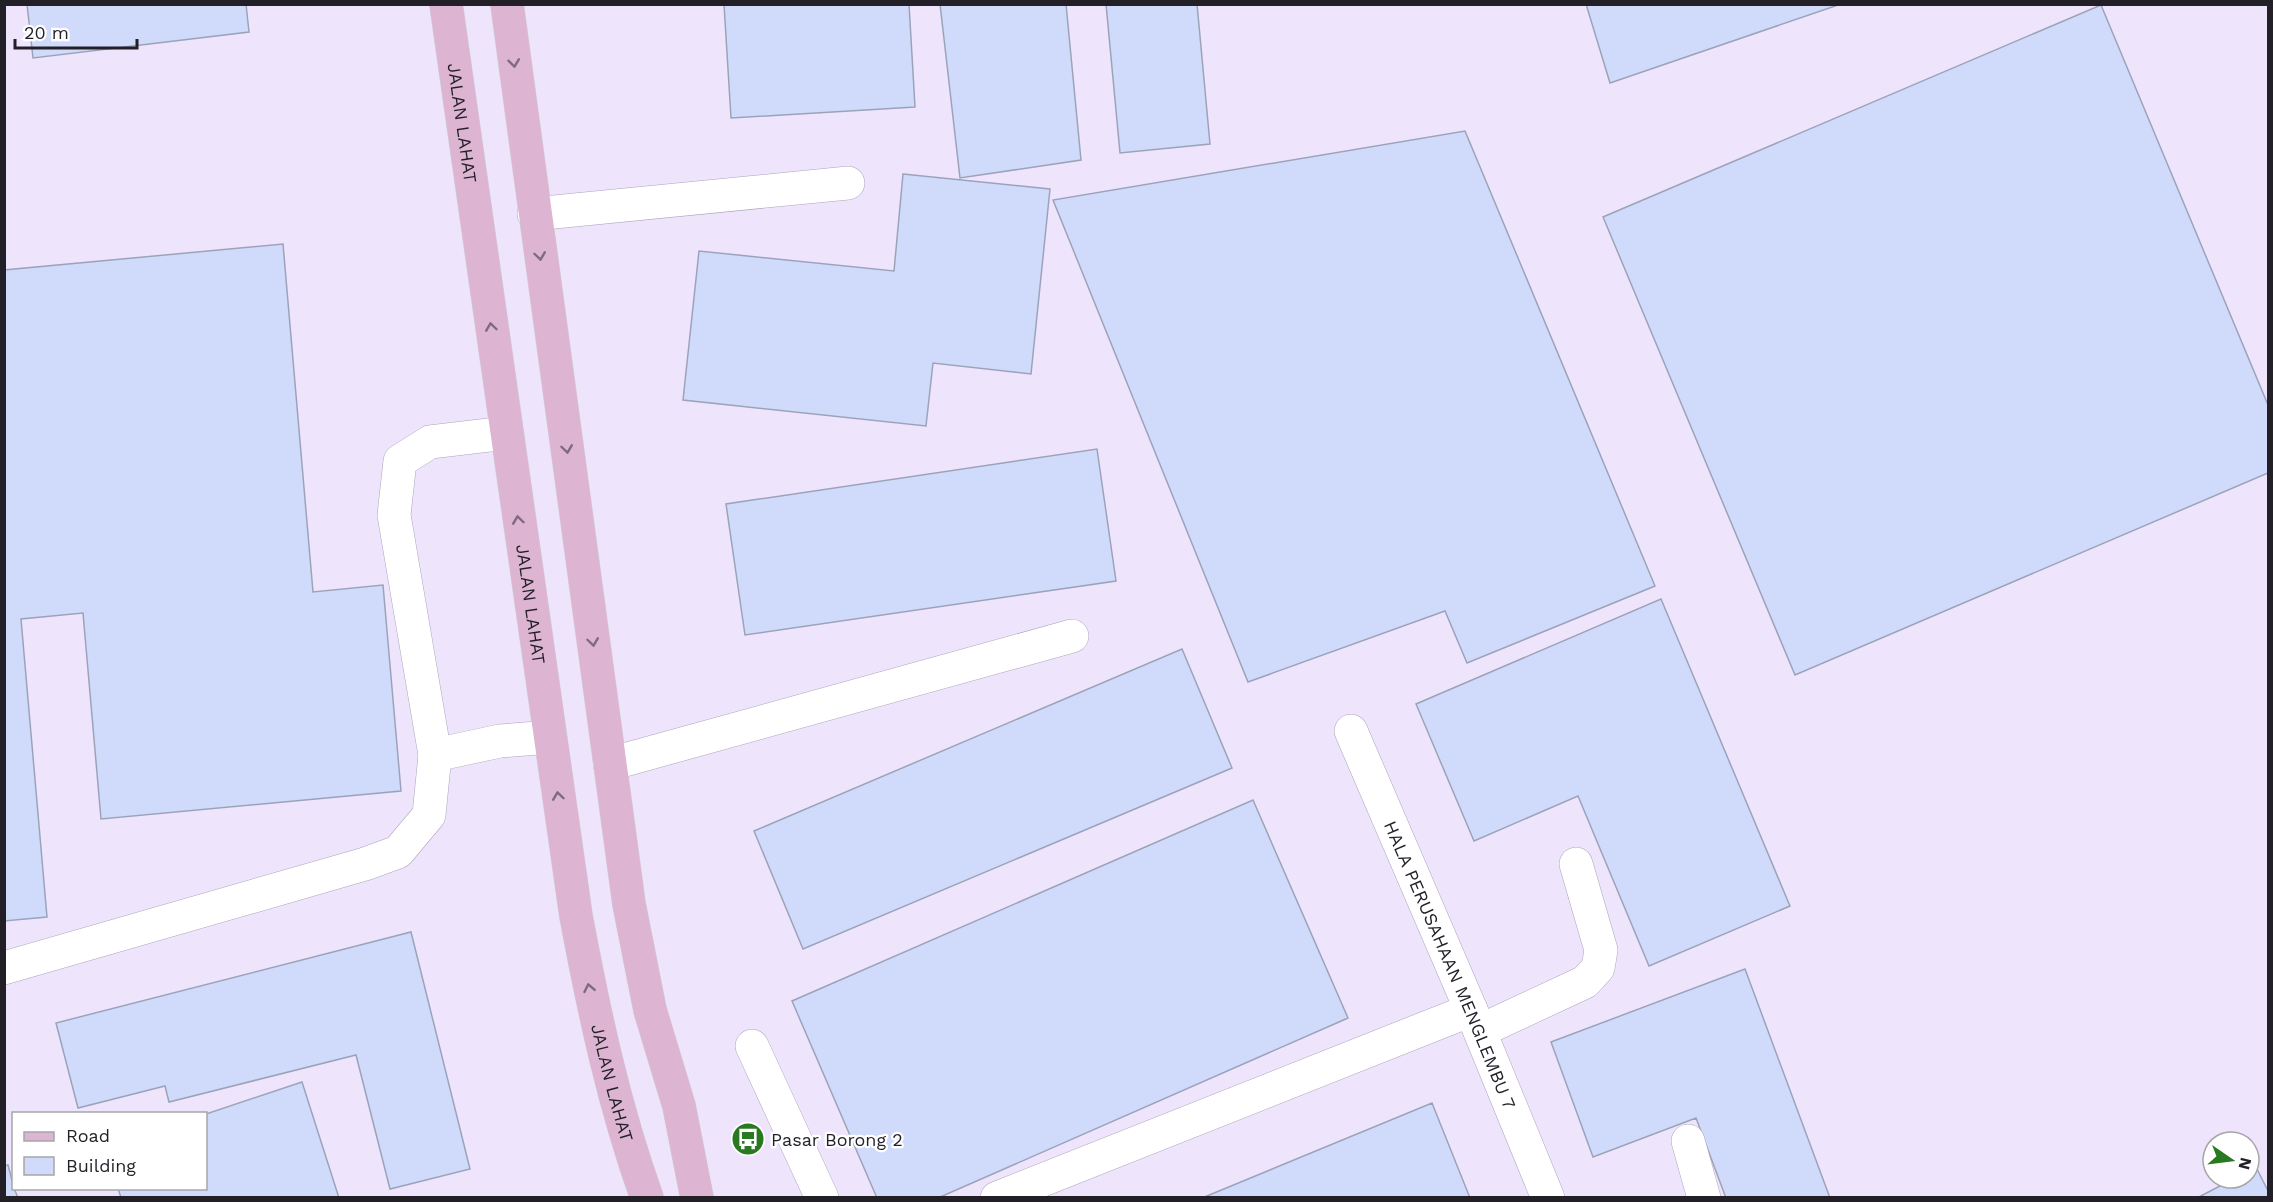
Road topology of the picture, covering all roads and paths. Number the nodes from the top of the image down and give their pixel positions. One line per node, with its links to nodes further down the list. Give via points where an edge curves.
1 (446, 4): 5 (main road, JALAN LAHAT, one-way to 1)
2 (507, 4): 4 (main road, one-way to 4)
3 (848, 183): 4 (lane)
4 (534, 214): 10 (main road, one-way to 10)
5 (506, 433): 8 (main road, JALAN LAHAT, one-way to 5); 9 (lane, via 429,442 400,461 394,515)
6 (1072, 636): 10 (lane)
7 (1351, 731): 13 (lane, HALA PERUSAHAAN MENGLEMBU 7)
8 (550, 737): 9 (lane, via 500,741); 17 (main road, JALAN LAHAT, one-way to 8, via 629,1147 592,1003)
9 (435, 755): 12 (lane, via 429,815 398,852)
10 (610, 764): 15 (main road, via 629,904 650,1010)
11 (1576, 864): 13 (lane, via 1601,950 1598,968 1585,982)
12 (4, 968)
13 (1476, 1021): 21 (lane); 22 (lane, HALA PERUSAHAAN MENGLEMBU 7)
14 (753, 1046): 20 (lane)
15 (678, 1106): 18 (main road); 19 (main road)
16 (1688, 1141): 23 (lane)
17 (637, 1197)
18 (697, 1197)
19 (718, 1197)
20 (822, 1197)
21 (997, 1197)
22 (1548, 1197)
23 (1704, 1197)

